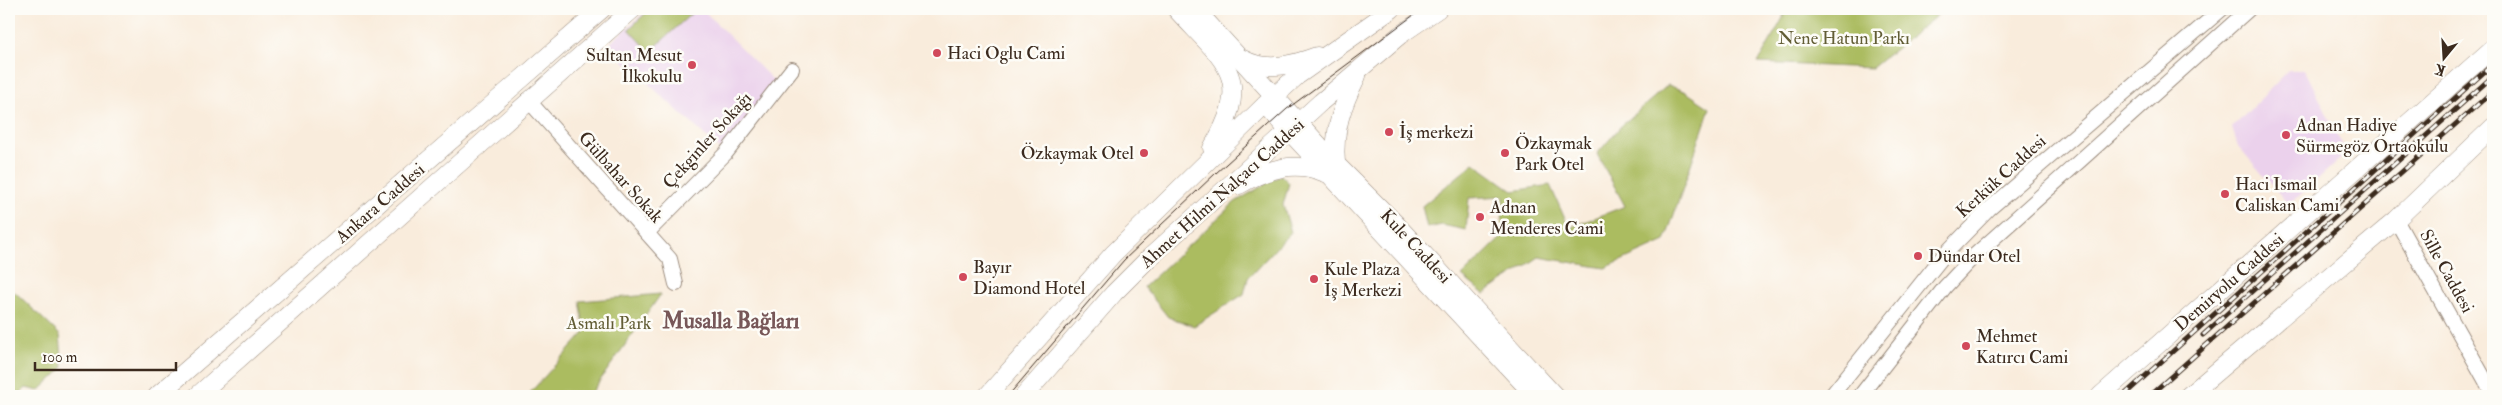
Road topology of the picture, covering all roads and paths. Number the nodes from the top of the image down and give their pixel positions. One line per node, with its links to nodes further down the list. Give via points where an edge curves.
1 (602, 9): 25 (main road, Ankara Caddesi)
2 (633, 9): 14 (main road, Ankara Caddesi)
3 (1176, 9): 19 (main road, via 1223,62 1234,87 1228,116)
4 (1195, 9): 11 (main road, Kule Caddesi)
5 (1392, 9): 9 (main road, Ahmet Hilmi Nalçacı Caddesi)
6 (1438, 9): 13 (main road, Ahmet Hilmi Nalçacı Caddesi, via 1400,35)
7 (2222, 9): 31 (street, Kerkük Caddesi, via 1989,209 1944,254)
8 (2249, 9): 32 (street, via 1975,256 1945,287)
9 (1335, 48): 11 (main road, via 1306,60 1278,66 1257,65); 15 (main road, Ahmet Hilmi Nalçacı Caddesi)
10 (2493, 48): 33 (main road, Demiryolu Caddesi)
11 (1237, 55): 15 (main road, Kule Caddesi)
12 (792, 69): 22 (street, Çekginler Sokağı, via 726,153)
13 (1361, 69): 16 (main road, Ahmet Hilmi Nalçacı Caddesi); 18 (main road, via 1338,117)
14 (528, 100): 22 (street, Gülbahar Sokak); 26 (main road, Ankara Caddesi)
15 (1270, 100): 16 (main road, Kule Caddesi); 19 (main road, Ahmet Hilmi Nalçacı Caddesi)
16 (1294, 126): 18 (main road, Kule Caddesi); 20 (main road, Ahmet Hilmi Nalçacı Caddesi)
17 (2493, 127): 21 (main road)
18 (1331, 168): 20 (main road, via 1275,168); 29 (main road, Kule Caddesi); 30 (main road, Kule Caddesi, via 1395,223)
19 (1198, 170): 27 (main road, Ahmet Hilmi Nalçacı Caddesi, via 1113,254)
20 (1218, 195): 28 (main road, Ahmet Hilmi Nalçacı Caddesi, via 1114,293)
21 (2396, 220): 24 (street, Sille Caddesi); 34 (main road)
22 (647, 233): 23 (street, Gülbahar Sokak, via 670,259)
23 (676, 284)
24 (2493, 394)
25 (157, 396)
26 (197, 396)
27 (987, 396)
28 (1024, 396)
29 (1535, 396)
30 (1555, 396)
31 (1831, 396)
32 (1860, 396)
33 (2100, 396)
34 (2188, 396)

